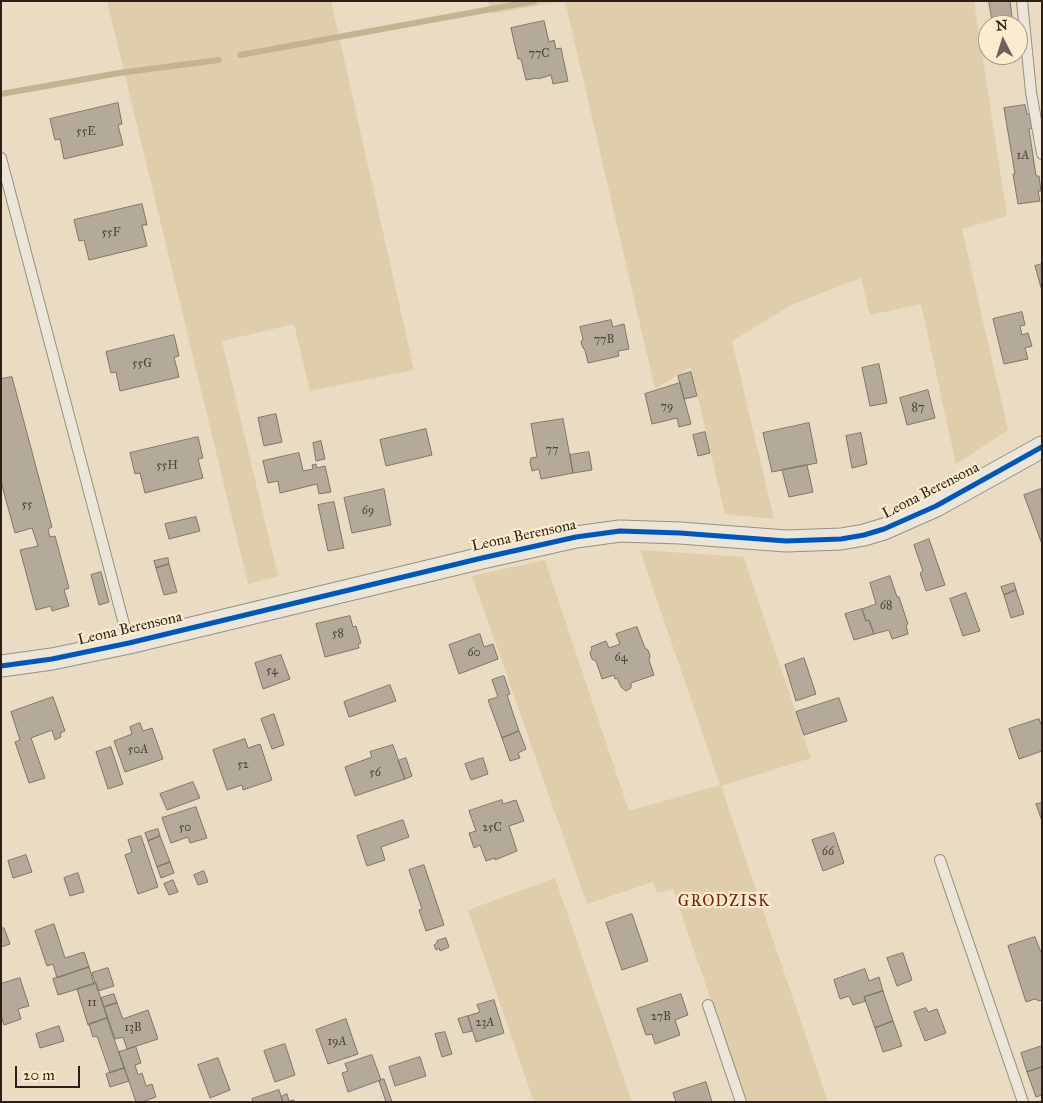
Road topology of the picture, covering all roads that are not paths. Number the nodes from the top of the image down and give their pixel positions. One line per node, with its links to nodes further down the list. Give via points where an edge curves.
1 (1022, 1): 2 (lane, via 1031,92)
2 (1042, 154)
3 (1, 158): 5 (lane)
4 (1042, 448): 5 (street, Leona Berensona, via 936,506 864,535 786,541 620,531 576,537)
5 (129, 643): 6 (street, Leona Berensona)
6 (1, 666)
7 (940, 860): 10 (lane)
8 (708, 1005): 9 (lane)
9 (741, 1102)
10 (1023, 1102)

